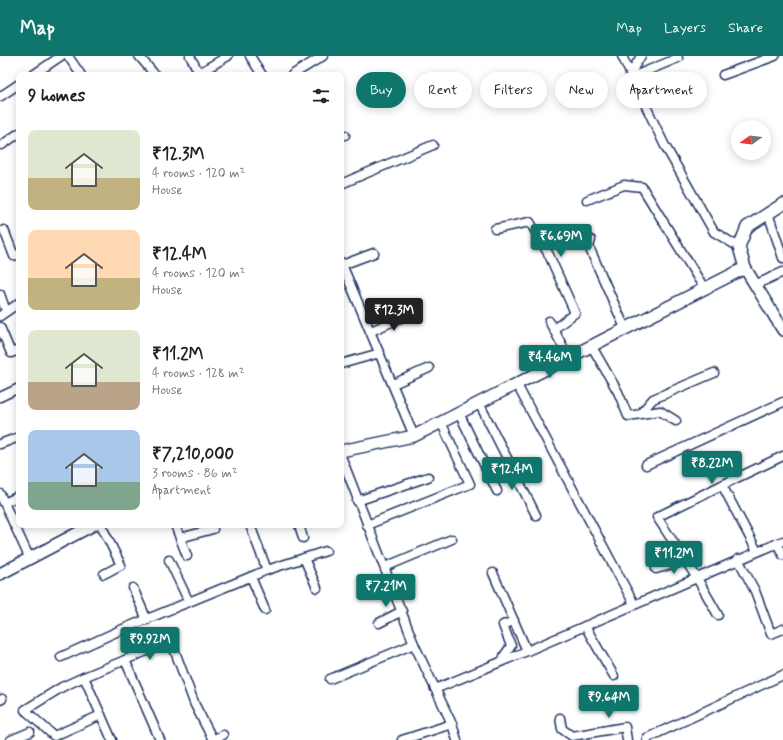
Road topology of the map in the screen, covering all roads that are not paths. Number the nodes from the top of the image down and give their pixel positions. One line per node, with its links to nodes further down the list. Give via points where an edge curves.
1 (61, 56): 12 (street)
2 (68, 56): 13 (street)
3 (139, 56): 14 (street)
4 (190, 56): 15 (street)
5 (228, 56): 16 (street)
6 (250, 56): 17 (street)
7 (323, 56): 18 (street)
8 (622, 56): 19 (street)
9 (641, 56): 20 (street)
10 (775, 56): 22 (street)
11 (678, 58): 21 (street)
12 (37, 72)
13 (79, 72)
14 (152, 72)
15 (198, 72)
16 (202, 72)
17 (260, 72)
18 (297, 72)
19 (629, 72)
20 (633, 72)
21 (641, 72)
22 (723, 75)
23 (16, 86): 24 (street)
24 (1, 96)
25 (647, 108): 36 (street, via 714,232)
26 (16, 135): 27 (street)
27 (2, 145)
28 (433, 145): 29 (street)
29 (344, 183)
30 (587, 200): 45 (street, via 624,185 642,187)
31 (783, 204): 32 (street)
32 (768, 213): 36 (street, via 747,227); 39 (street)
33 (495, 229): 53 (street, via 530,222 549,255 575,314)
34 (4, 230): 38 (street, via 14,256)
35 (591, 240): 52 (street, via 589,247)
36 (739, 248): 42 (street)
37 (374, 253): 40 (street)
38 (16, 255)
39 (783, 258)
40 (344, 262)
41 (344, 268): 55 (street)
42 (745, 268): 44 (street); 45 (street)
43 (783, 272): 44 (street)
44 (755, 285): 54 (street)
45 (704, 288): 52 (street)
46 (0, 294): 48 (street)
47 (16, 305): 48 (street)
48 (3, 313)
49 (410, 314): 55 (street)
50 (549, 322): 53 (street)
51 (0, 326): 57 (street, via 11,353)
52 (625, 328): 56 (street)
53 (554, 329): 59 (street)
54 (783, 330)
55 (371, 331): 58 (street)
56 (591, 345): 59 (street); 70 (street, via 618,392 628,416)
57 (16, 351)
58 (380, 353): 60 (street); 64 (street)
59 (568, 356): 63 (street)
60 (344, 363)
61 (429, 368): 64 (street)
62 (714, 373): 70 (street, via 653,399)
63 (516, 383): 67 (street); 119 (street)
64 (393, 384): 73 (street)
65 (16, 389): 66 (street)
66 (0, 397)
67 (479, 402): 69 (street); 87 (street)
68 (783, 402): 79 (street)
69 (458, 413): 72 (street); 82 (street)
70 (640, 414): 71 (street, via 660,411)
71 (676, 421)
72 (441, 422): 73 (street); 88 (street, via 470,484)
73 (414, 436): 76 (street)
74 (16, 438): 75 (street)
75 (0, 444)
76 (344, 450)
77 (783, 456): 81 (street)
78 (344, 464): 85 (street)
79 (646, 465)
80 (428, 477): 85 (street)
81 (722, 485): 100 (street); 107 (street, via 657,517)
82 (497, 491)
83 (0, 494): 86 (street)
84 (16, 497): 86 (street)
85 (357, 501): 88 (street)
86 (4, 503): 104 (street)
87 (536, 515)
88 (367, 525): 108 (street)
89 (87, 528): 104 (street)
90 (102, 528): 113 (street, via 121,565)
91 (176, 528): 95 (street)
92 (251, 528): 109 (street)
93 (300, 528): 96 (street)
94 (213, 529): 95 (street)
95 (180, 538): 102 (street)
96 (303, 538)
97 (452, 539): 108 (street)
98 (780, 542): 100 (street); 101 (street)
99 (326, 551): 103 (street)
100 (757, 551): 105 (street)
101 (783, 555)
102 (187, 556)
103 (304, 558): 109 (street); 117 (street)
104 (30, 559): 112 (street)
105 (738, 559): 115 (street); 127 (street, via 755,591 771,634)
106 (169, 560): 118 (street)
107 (686, 561): 110 (street); 115 (street)
108 (385, 567): 121 (street)
109 (267, 570): 114 (street)
110 (656, 570)
111 (493, 573): 124 (street)
112 (0, 574)
113 (104, 574)
114 (252, 577): 118 (street); 120 (street)
115 (696, 578): 119 (street); 122 (street)
116 (133, 588): 123 (street)
117 (316, 588)
118 (189, 602): 123 (street)
119 (634, 604): 126 (street)
120 (265, 610)
121 (402, 611): 125 (street); 128 (street)
122 (718, 615)
123 (147, 620): 131 (street)
124 (514, 621): 129 (street); 130 (street, via 503,625 511,646)
125 (379, 623)
126 (585, 626): 129 (street); 134 (street)
127 (783, 629)
128 (414, 644): 136 (street); 137 (street)
129 (527, 651): 137 (street)
130 (504, 656)
131 (61, 657)
132 (124, 660): 135 (street); 145 (street); 146 (street, via 171,641 195,705)
133 (783, 675): 150 (street)
134 (614, 676)
135 (84, 677): 138 (street); 138 (street, via 62,687 25,710 54,736)
136 (330, 679)
137 (436, 689): 140 (street)
138 (101, 715): 144 (street)
139 (560, 718): 149 (street, via 562,729 572,736 624,727)
140 (452, 724): 147 (street); 148 (street)
141 (30, 732): 143 (street)
142 (223, 734): 146 (street)
143 (11, 740)
144 (112, 740)
145 (160, 740)
146 (213, 740)
147 (402, 740)
148 (457, 740)
149 (627, 740)
150 (647, 740)

